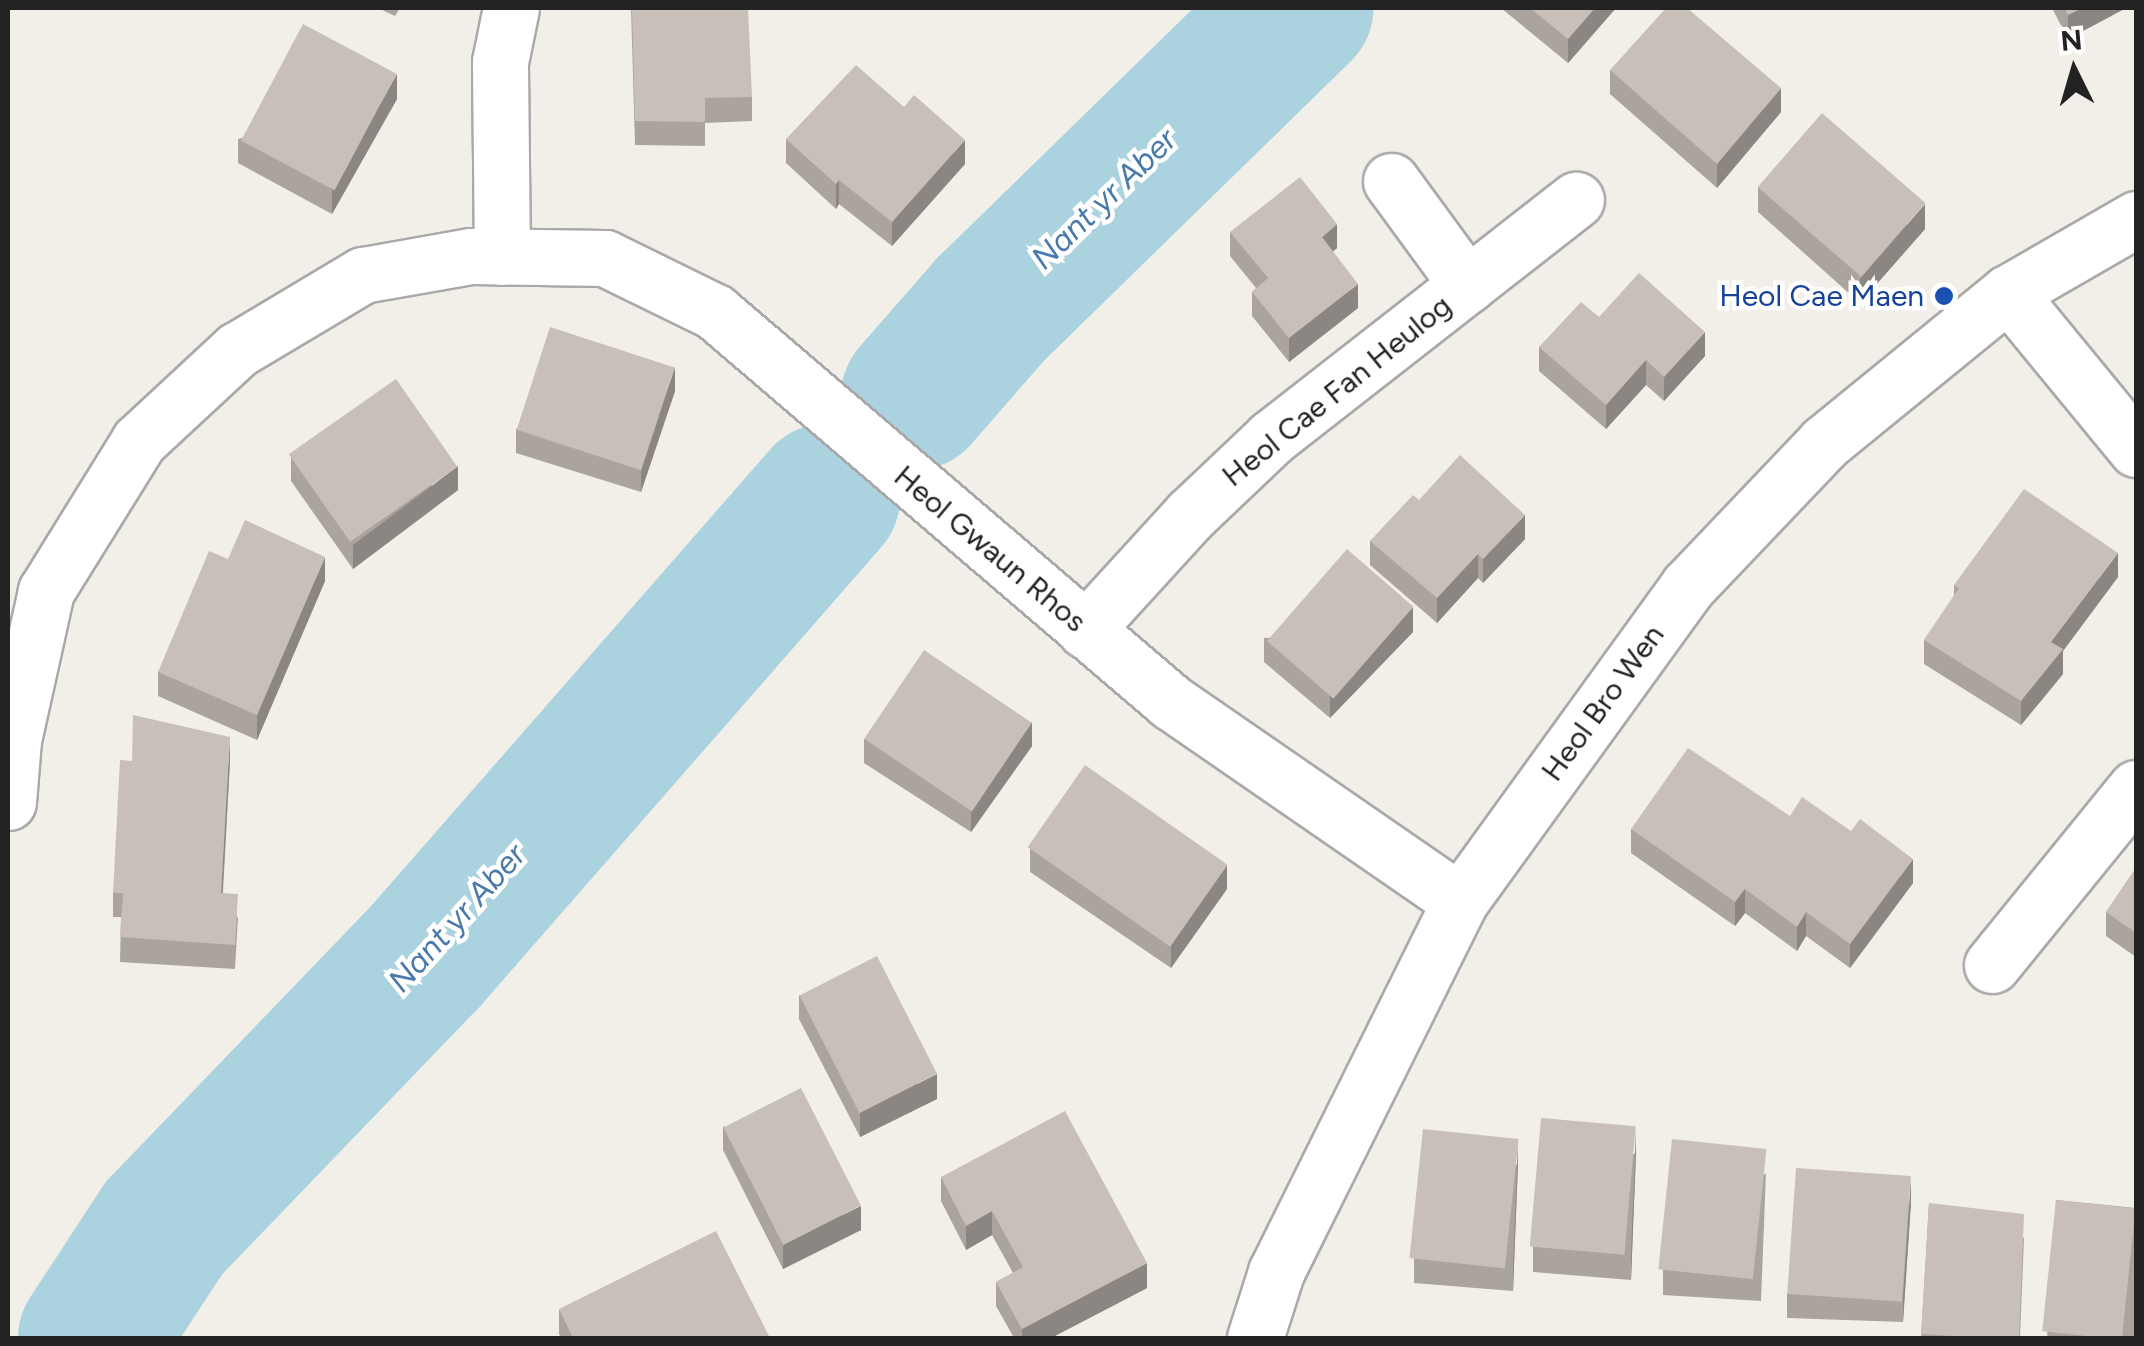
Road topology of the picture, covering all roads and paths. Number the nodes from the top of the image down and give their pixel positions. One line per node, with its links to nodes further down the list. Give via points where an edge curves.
1 (510, 8): 5 (street, via 500,62)
2 (1392, 180): 6 (street, Heol Cae Fan Heulog)
3 (1576, 200): 6 (street, Heol Cae Fan Heulog)
4 (2136, 218): 7 (street, Heol Bro Wen)
5 (502, 257): 9 (street, Heol Gwaun Rhos, via 605,258 715,312); 11 (street, Heol Gwaun Rhos, via 362,275 237,350 140,441 46,590 14,740)
6 (1467, 285): 9 (street, Heol Cae Fan Heulog, via 1271,438)
7 (2008, 293): 8 (street); 12 (street, Heol Bro Wen, via 1824,443 1688,586)
8 (2136, 449)
9 (1084, 630): 12 (street, Heol Gwaun Rhos, via 1171,702)
10 (2136, 788): 13 (street)
11 (8, 802)
12 (1460, 900): 14 (street, Heol Bro Wen, via 1276,1272)
13 (1992, 965)
14 (1254, 1338)

